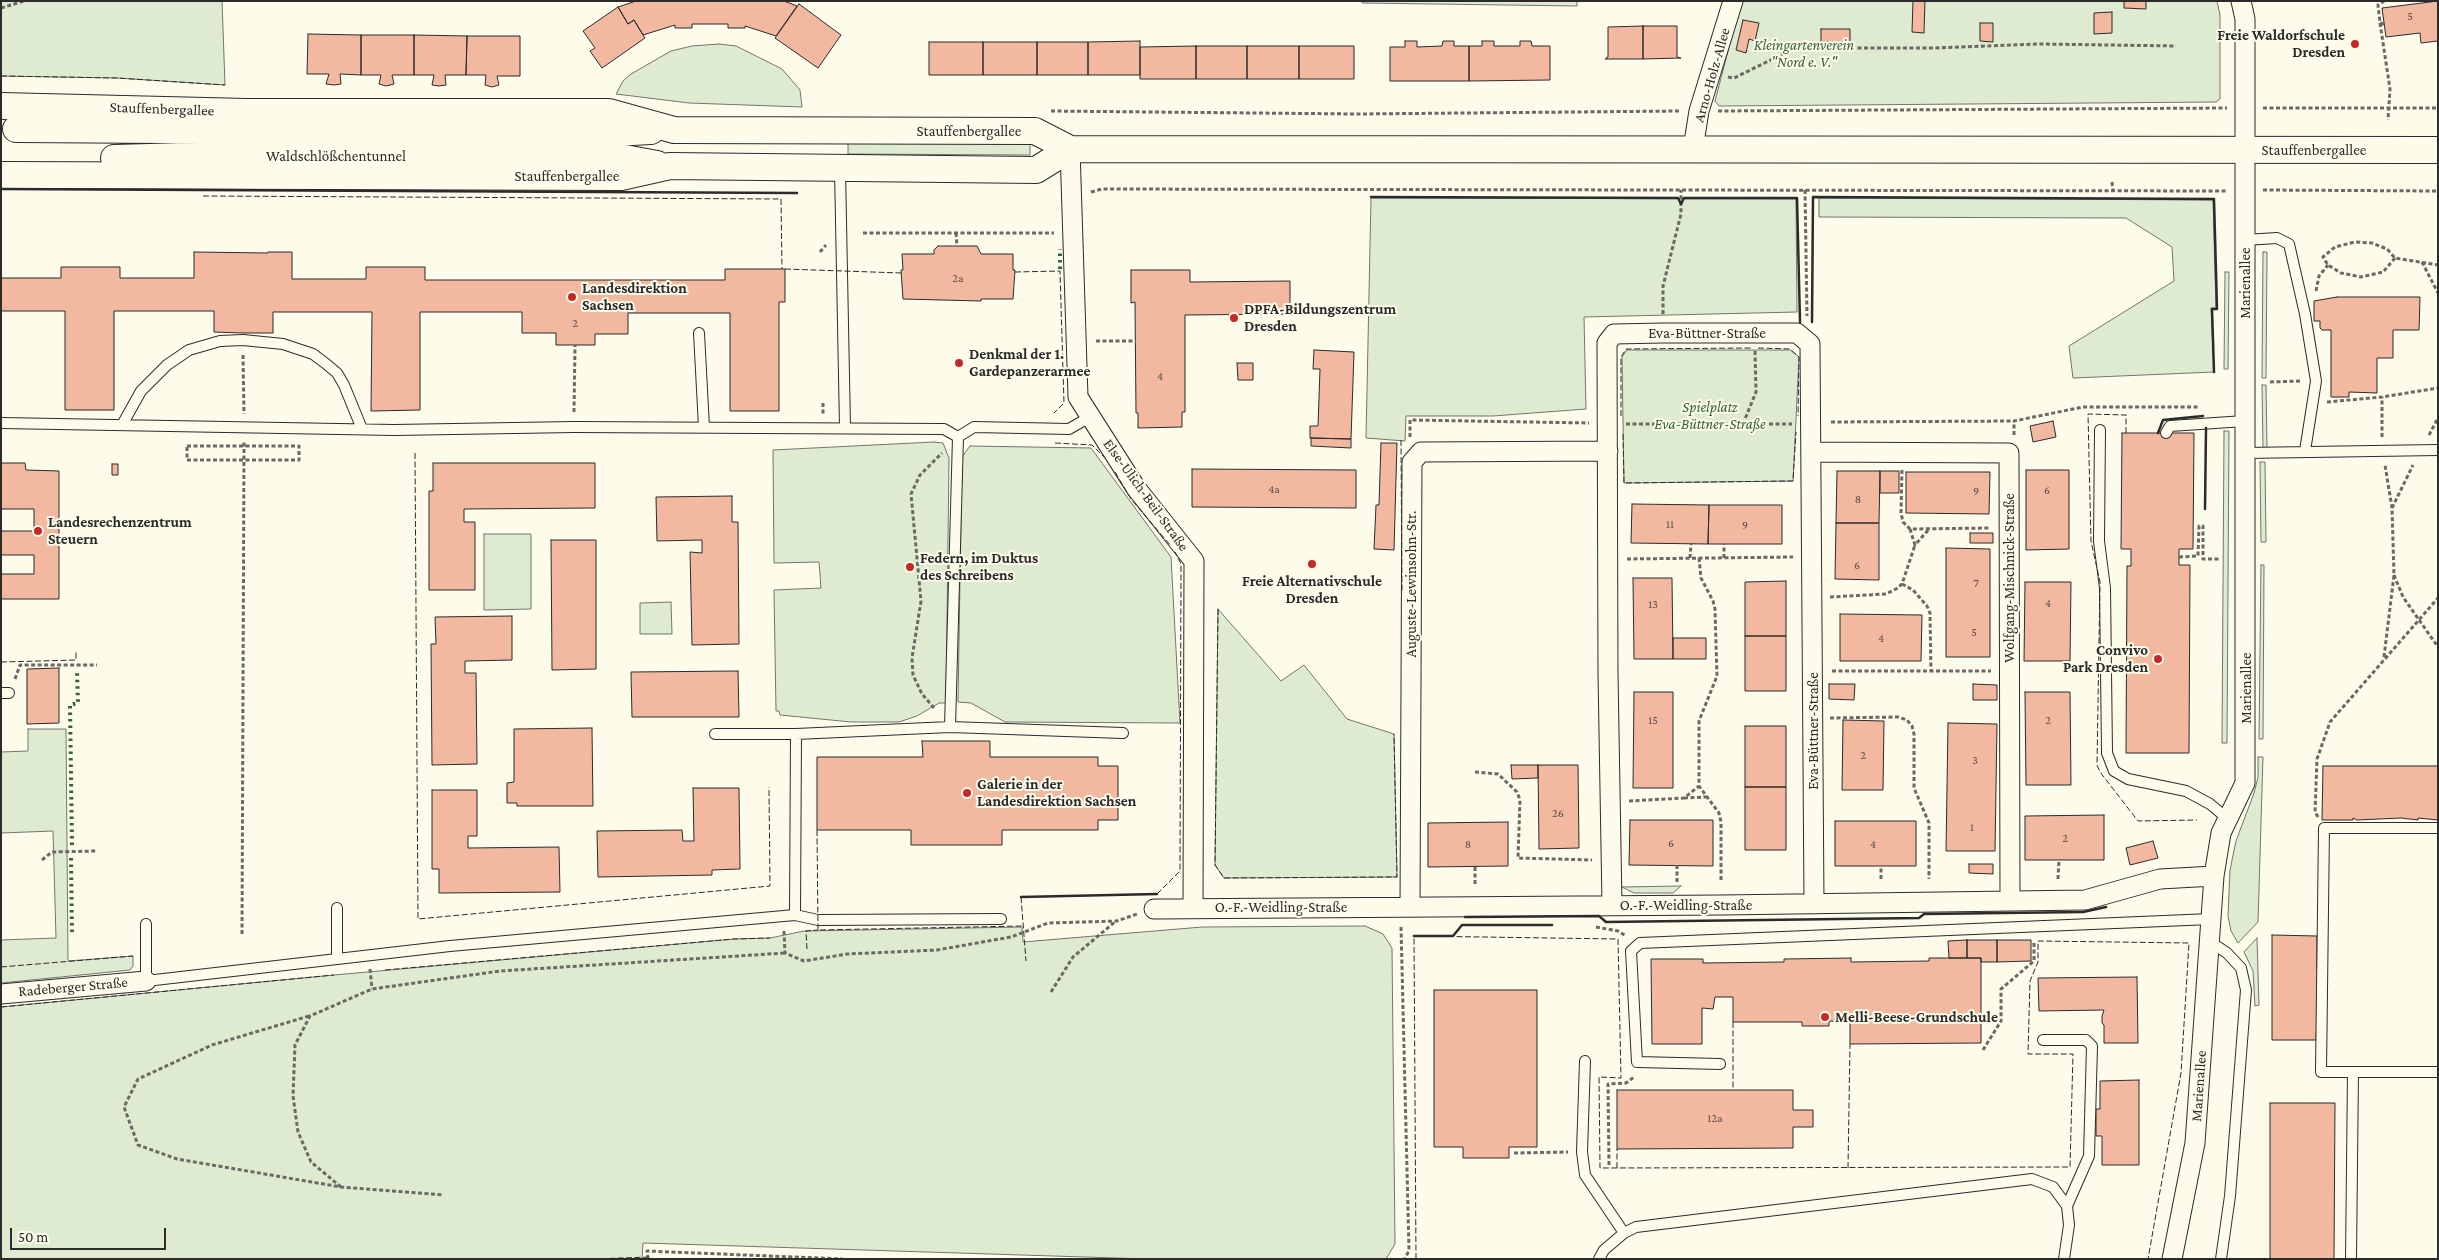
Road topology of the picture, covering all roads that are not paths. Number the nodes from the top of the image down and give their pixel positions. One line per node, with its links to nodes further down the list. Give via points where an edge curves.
1 (1734, 1): 7 (street, Arno-Holz-Allee, via 1699,110)
2 (2241, 1): 8 (street, Marienallee, via 2245,19)
3 (1, 106): 5 (main road, Stauffenbergallee, via 247,112 609,112)
4 (16, 128): 5 (main road, Waldschlößchentunnel, via 595,133)
5 (674, 130): 6 (main road, Stauffenbergallee, via 1035,131)
6 (1070, 149): 7 (main road, Stauffenbergallee); 12 (main road, Stauffenbergallee, via 1036,170); 16 (street, Else-Ulich-Beil-Straße, via 1078,397)
7 (1692, 149): 8 (main road, Stauffenbergallee)
8 (2245, 150): 9 (main road, Stauffenbergallee); 14 (street, Marienallee)
9 (2438, 150)
10 (1, 158): 11 (main road, Waldschlößchentunnel, via 222,155 619,157)
11 (670, 166): 12 (main road, Stauffenbergallee); 13 (main road, Stauffenbergallee, via 621,177)
12 (840, 169): 21 (lane)
13 (1, 175)
14 (2245, 240): 17 (street, Marienallee); 28 (lane, via 2276,238 2289,244 2316,381)
15 (699, 333): 20 (lane)
16 (1090, 417): 25 (lane, via 1069,429 974,427); 43 (street, Else-Ulich-Beil-Straße, via 1136,488 1194,561)
17 (2245, 421): 24 (lane, via 2170,426); 30 (street, Marienallee)
18 (1, 423): 19 (lane)
19 (122, 424): 22 (lane); 22 (lane, via 141,391 167,365 189,350 220,340 243,340 284,344 313,354 325,362 344,385)
20 (704, 428): 21 (lane); 22 (lane)
21 (844, 428): 25 (lane, via 944,428)
22 (362, 429)
23 (2100, 430): 35 (lane, via 2099,541 2105,588 2107,753 2114,771 2128,779 2186,791)
24 (2166, 433)
25 (958, 437): 31 (lane)
26 (2438, 450): 28 (lane)
27 (1608, 451): 29 (street, Eva-Büttner-Straße, via 1607,343 1614,334 1797,333 1810,344); 40 (street, Eva-Büttner-Straße); 41 (street, Auguste-Lewinsohn-Str., via 1416,457)
28 (2304, 451): 30 (lane)
29 (1812, 452): 38 (street, Wolfgang-Mischnick-Straße, via 2009,453); 39 (street, Eva-Büttner-Straße)
30 (2245, 453): 35 (street, Marienallee, via 2245,783)
31 (950, 726): 32 (lane); 34 (lane)
32 (1123, 733)
33 (715, 734): 34 (lane)
34 (796, 734): 45 (lane)
35 (2228, 819): 37 (street, Marienallee, via 2221,833)
36 (2438, 828): 56 (lane, via 2324,828 2321,1072)
37 (2214, 876): 38 (street, O.-F.-Weidling-Straße, via 2160,878 2085,900); 47 (street, Marienallee)
38 (2010, 900): 39 (street, O.-F.-Weidling-Straße)
39 (1814, 904): 40 (street, O.-F.-Weidling-Straße)
40 (1612, 906): 41 (street, O.-F.-Weidling-Straße)
41 (1405, 907): 43 (street, O.-F.-Weidling-Straße)
42 (337, 908): 50 (lane)
43 (1193, 908): 44 (street, O.-F.-Weidling-Straße)
44 (1154, 909)
45 (794, 914): 46 (lane, via 818,920); 50 (lane, via 450,946)
46 (1001, 919)
47 (2211, 919): 49 (street, Marienallee); 55 (lane, via 1640,943 1631,951 1638,1062)
48 (146, 924): 51 (lane)
49 (2209, 941): 62 (street, Marienallee, via 2195,1143); 63 (lane, via 2241,968 2246,990 2230,1196)
50 (337, 960): 51 (lane)
51 (146, 980): 52 (street, Radeberger Straße)
52 (1, 994)
53 (2043, 1040): 58 (lane, via 2086,1040 2092,1046 2089,1156)
54 (1585, 1061): 59 (lane, via 1582,1152 1585,1175)
55 (1720, 1064)
56 (2353, 1072): 57 (lane); 64 (lane)
57 (2438, 1072)
58 (2067, 1206): 59 (lane, via 2053,1187 2032,1179 1636,1227); 61 (lane, via 2069,1225)
59 (1624, 1233): 60 (lane, via 1604,1250)
60 (1599, 1259)
61 (2064, 1259)
62 (2172, 1259)
63 (2221, 1259)
64 (2351, 1259)

